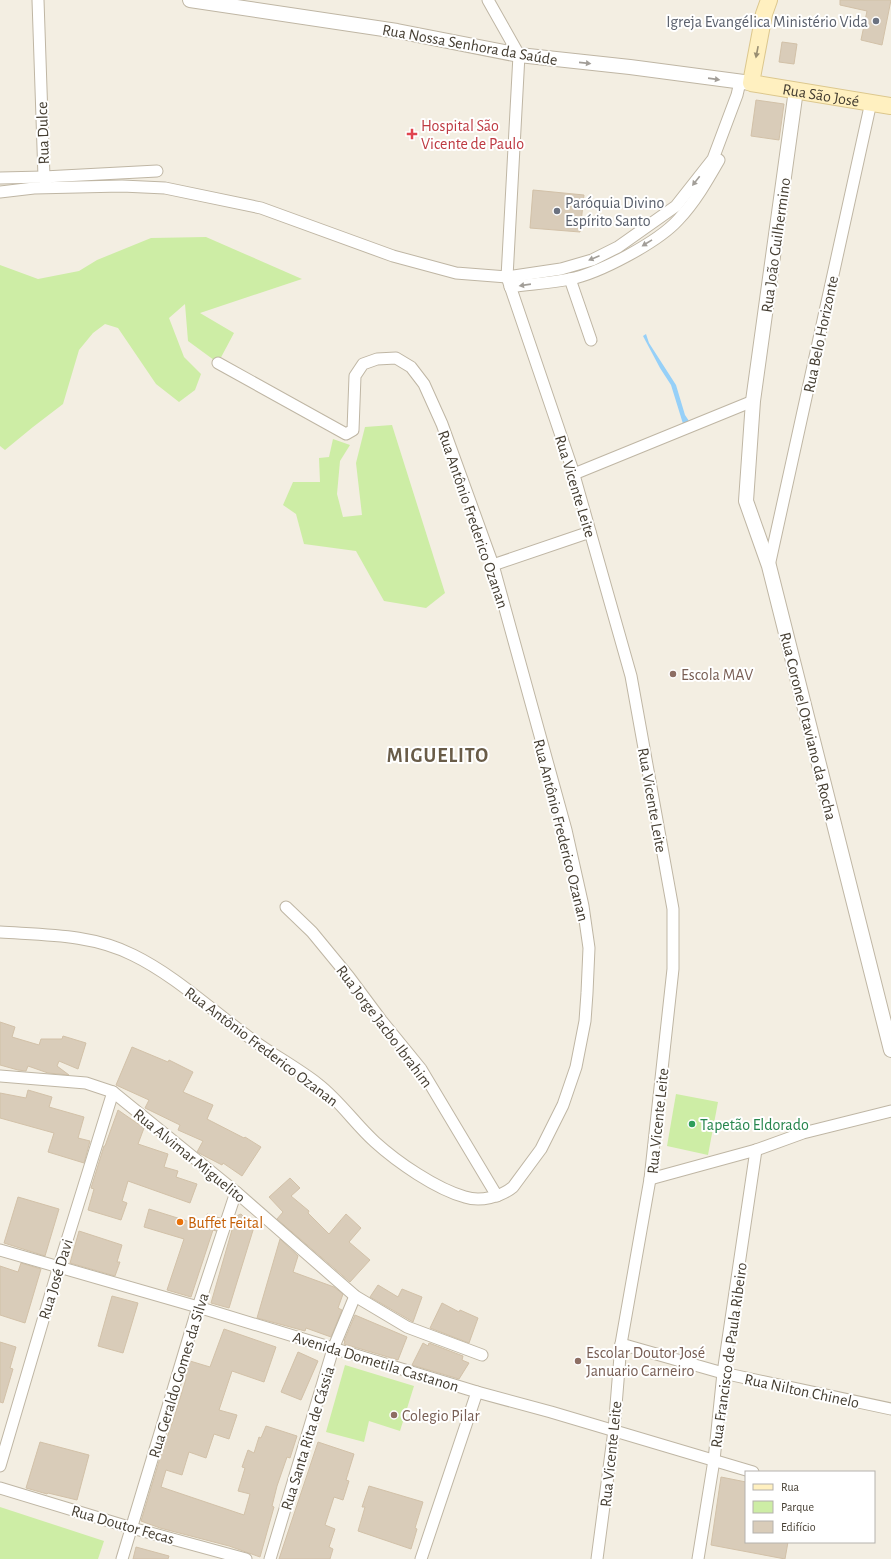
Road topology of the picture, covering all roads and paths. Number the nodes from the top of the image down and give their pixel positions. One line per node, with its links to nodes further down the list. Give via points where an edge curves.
1 (38, 0): 12 (street, Rua Dulce)
2 (488, 0): 5 (street)
3 (769, 0): 6 (main road, one-way to 6)
4 (199, 1): 5 (street, Rua Nossa Senhora da Saúde, via 397,31)
5 (518, 56): 6 (street, Rua Nossa Senhora da Saúde, one-way to 6); 17 (street, Rua Vicente Leite)
6 (745, 82): 7 (main road, Rua São José); 10 (street)
7 (796, 90): 8 (main road, Rua São José); 20 (street, Rua João Guilhermino)
8 (870, 102): 9 (main road, Rua São José); 24 (street, Rua Belo Horizonte)
9 (891, 106)
10 (732, 109): 16 (street, one-way to 16, via 722,156 702,190 678,221 666,232 623,258); 17 (street, one-way to 17, via 713,159 676,206 618,247 592,260)
11 (157, 171): 12 (street, Rua Dulce)
12 (44, 177): 13 (street); 14 (street)
13 (0, 178)
14 (47, 188): 15 (street); 17 (street, via 165,188 217,198 261,208 393,256 456,273)
15 (0, 192)
16 (570, 279): 17 (street, one-way to 17); 18 (street)
17 (508, 282): 21 (street, Rua Vicente Leite)
18 (591, 340)
19 (218, 363): 23 (street, Rua Antônio Frederico Ozanan, via 346,434 353,430 354,376 363,364 396,358 411,367 424,384 442,424)
20 (754, 401): 21 (street); 24 (street, Rua Coronel Otaviano da Rocha, via 746,501)
21 (574, 474): 22 (street, Rua Vicente Leite)
22 (590, 532): 23 (street); 32 (street, Rua Vicente Leite, via 631,676 673,909 673,969)
23 (493, 565): 34 (street, Rua Antônio Frederico Ozanan, via 566,830 583,906 589,948 585,1021 576,1067 563,1105 541,1150 523,1175 508,1191)
24 (769, 566): 27 (street, Rua Coronel Otaviano da Rocha)
25 (286, 907): 34 (street, Rua Jorge Jacbo Ibrahim, via 312,932 421,1069)
26 (0, 932): 34 (street, Rua Antônio Frederico Ozanan, via 65,936 112,946 133,955 165,973 248,1037 331,1094 375,1142 405,1167 466,1198)
27 (891, 1050)
28 (0, 1076): 29 (street, Rua Alvimar Miguelito, via 86,1083)
29 (113, 1092): 33 (street, Rua Alvimar Miguelito); 36 (street, Rua José Davi)
30 (891, 1111): 31 (street, via 804,1133)
31 (756, 1150): 32 (street); 42 (street, Rua Francisco de Paula Ribeiro)
32 (650, 1179): 39 (street, Rua Vicente Leite)
33 (236, 1192): 37 (street, Rua Alvimar Miguelito); 38 (street, Rua Geraldo Gomes da Silva)
34 (496, 1196)
35 (0, 1250): 36 (street, Avenida Dometila Castanon)
36 (59, 1266): 38 (street, Avenida Dometila Castanon); 47 (street, Rua José Davi)
37 (355, 1296): 40 (street, Rua Santa Rita de Cássia); 41 (street, Rua Alvimar Miguelito, via 408,1328)
38 (198, 1306): 40 (street, Avenida Dometila Castanon); 50 (street, Rua Geraldo Gomes da Silva)
39 (621, 1344): 42 (street, Rua Nilton Chinelo); 45 (street, Rua Vicente Leite)
40 (334, 1349): 43 (street, Avenida Dometila Castanon); 53 (street, Rua Santa Rita de Cássia)
41 (482, 1355)
42 (724, 1373): 44 (street, Rua Nilton Chinelo); 46 (street, Rua Francisco de Paula Ribeiro)
43 (477, 1392): 45 (street, Avenida Dometila Castanon); 54 (street)
44 (891, 1409)
45 (614, 1430): 46 (street, Avenida Dometila Castanon); 55 (street, Rua Vicente Leite)
46 (714, 1460): 48 (street, Avenida Dometila Castanon); 56 (street, Rua Francisco de Paula Ribeiro)
47 (0, 1466)
48 (750, 1471)
49 (0, 1488): 50 (street, Rua Doutor Fecas)
50 (132, 1528): 51 (street, Rua Geraldo Gomes da Silva); 52 (street, Rua Doutor Fecas)
51 (122, 1559)
52 (246, 1559)
53 (270, 1559)
54 (421, 1559)
55 (597, 1559)
56 (698, 1559)

